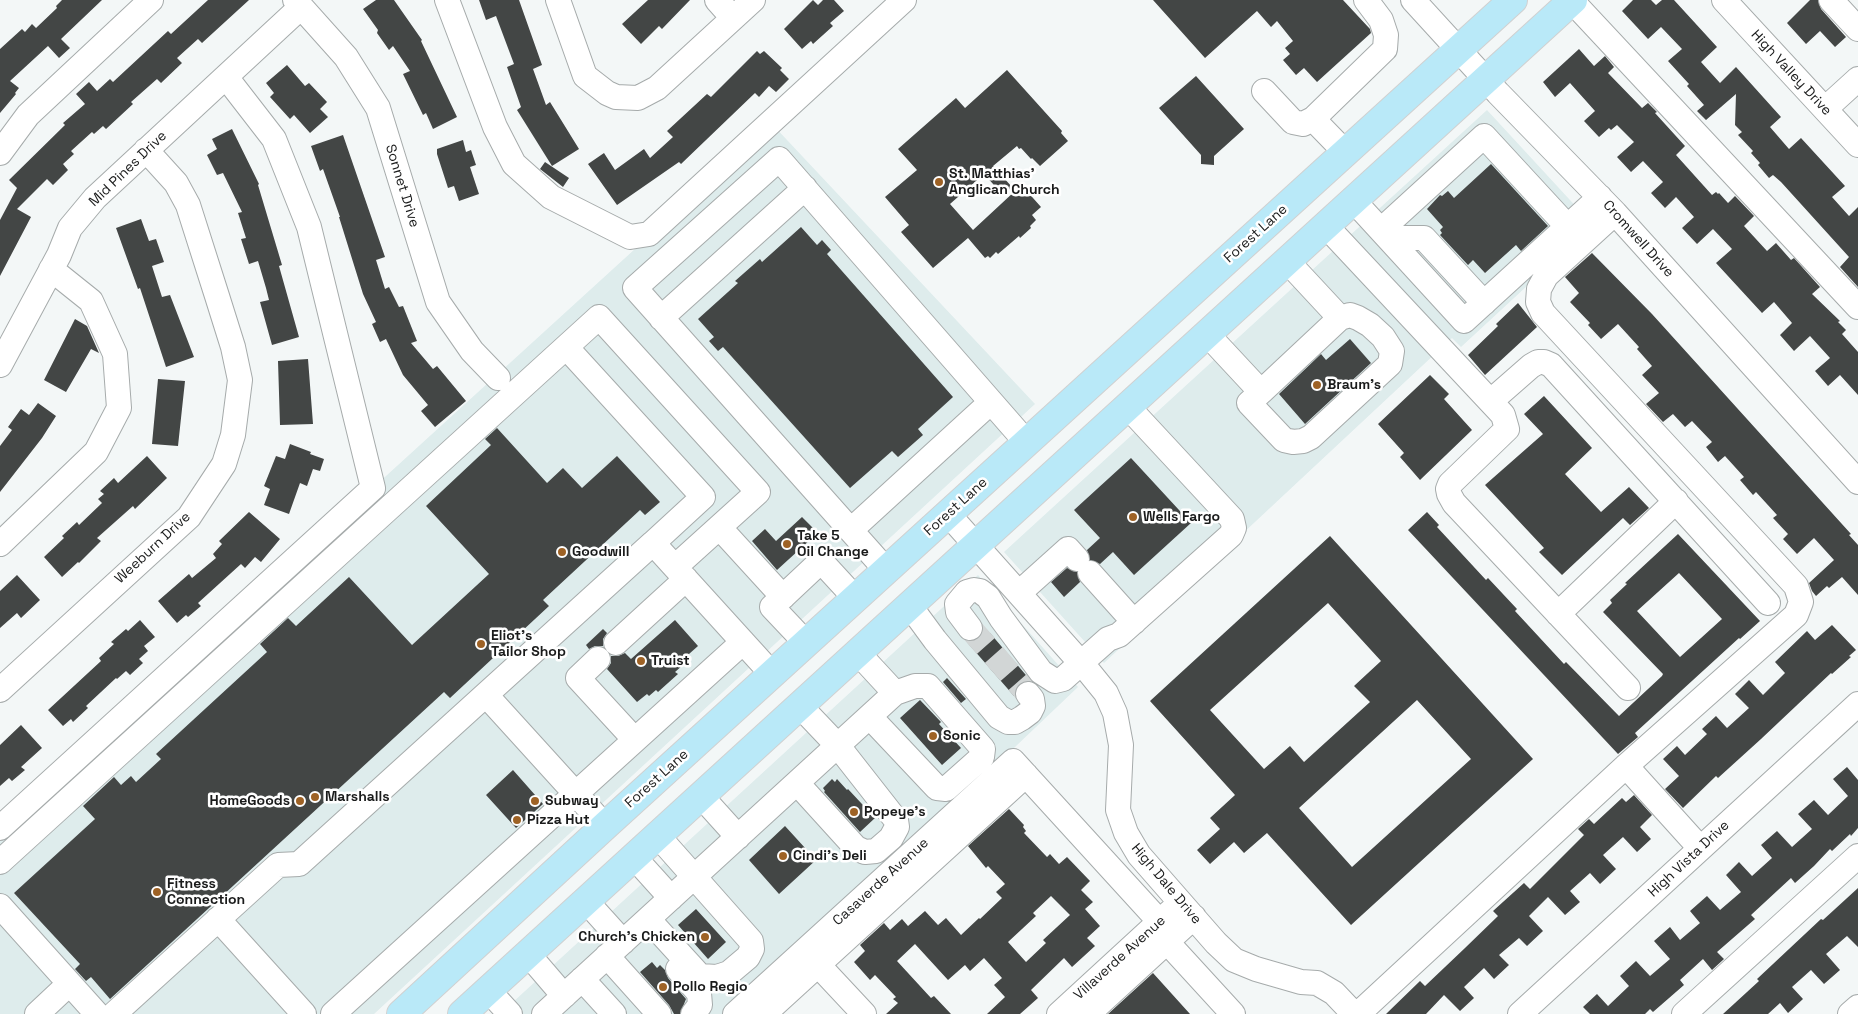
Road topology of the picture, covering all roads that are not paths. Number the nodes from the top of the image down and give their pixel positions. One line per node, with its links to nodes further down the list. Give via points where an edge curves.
1 (151, 0): 25 (street, via 28,115)
2 (447, 0): 6 (street, via 496,127 514,164 551,198 630,237 649,234)
3 (558, 0): 14 (street, via 585,76 616,97 638,98 657,88)
4 (717, 0): 14 (street)
5 (753, 0): 14 (street)
6 (904, 0)
7 (1366, 0): 22 (street, via 1381,20 1386,35 1384,49)
8 (1412, 0): 16 (street, Cromwell Drive)
9 (1513, 0): 16 (main road, Forest Lane)
10 (1724, 0): 21 (street, High Valley Drive)
11 (1831, 0): 15 (street)
12 (1572, 1): 19 (main road); 36 (street)
13 (298, 3): 17 (street, Mid Pines Drive); 43 (street, Sonnet Drive, via 346,57 378,108 438,302 472,351)
14 (733, 18)
15 (1858, 29)
16 (1458, 51): 19 (street, Cromwell Drive); 26 (main road, Forest Lane)
17 (226, 77): 24 (street, Mid Pines Drive); 89 (street, via 274,139 309,227 373,488)
18 (1858, 79): 21 (street)
19 (1486, 80): 28 (main road); 29 (street, Cromwell Drive)
20 (1264, 91): 22 (street, via 1293,122 1304,124)
21 (1825, 109): 23 (street, High Valley Drive)
22 (1313, 119): 26 (street)
23 (1858, 145)
24 (146, 150): 35 (street, Mid Pines Drive, via 95,198 70,228); 75 (street, Weeburn Drive, via 176,183 188,204 230,339 240,380 233,435 224,464 189,517)
25 (0, 153)
26 (1346, 153): 32 (main road, Forest Lane)
27 (805, 188): 37 (street); 37 (street, via 779,159 634,288); 46 (street)
28 (1354, 201): 30 (main road); 33 (street)
29 (1607, 205): 31 (street); 49 (street, Cromwell Drive); 84 (street, via 1538,289 1538,302 1543,313 1796,586 1801,602 1796,614)
30 (1326, 226): 34 (main road); 45 (street)
31 (1567, 226): 33 (street, via 1464,321); 33 (street, via 1484,136)
32 (1260, 231): 34 (main road); 42 (main road, Forest Lane)
33 (1385, 234)
34 (1287, 261): 38 (street); 39 (main road)
35 (51, 268): 41 (street, Mid Pines Drive); 55 (street, via 91,301 115,354 119,408 96,452)
36 (1858, 308)
37 (661, 318): 53 (street)
38 (1340, 318): 44 (street); 44 (street, via 1350,315 1370,325 1392,351 1390,364 1311,438 1302,441 1284,440 1249,403)
39 (1207, 334): 44 (street); 47 (main road)
40 (566, 347): 52 (street, via 599,317 758,492); 54 (street, via 703,497); 95 (street)
41 (0, 365)
42 (1099, 377): 47 (main road); 48 (main road, Forest Lane)
43 (498, 378)
44 (1261, 392)
45 (1491, 401): 50 (street, via 1531,366 1538,362 1551,365); 64 (street, via 1503,415 1508,430 1448,489 1454,503)
46 (991, 402): 48 (street); 53 (street)
47 (1128, 407): 56 (main road); 65 (street, via 1234,523 1231,535)
48 (1027, 443): 51 (main road, Forest Lane)
49 (1858, 482)
50 (1676, 501): 62 (street); 64 (street)
51 (948, 514): 56 (street, High Dale Drive); 57 (main road, Forest Lane)
52 (718, 527): 58 (street); 60 (street)
53 (851, 530): 57 (street)
54 (653, 543): 58 (street); 78 (street)
55 (0, 544)
56 (976, 545): 59 (street, High Dale Drive); 63 (main road)
57 (886, 570): 61 (main road, Forest Lane)
58 (680, 573): 67 (street); 68 (street)
59 (1019, 593): 65 (street, via 1068,549); 72 (street, High Dale Drive)
60 (783, 596): 61 (street, via 821,561); 69 (street, via 772,607)
61 (855, 598): 69 (main road, Forest Lane)
62 (1768, 603)
63 (910, 606): 70 (main road); 77 (street, via 999,717 1015,722 1030,712 1033,706)
64 (1558, 614): 74 (street)
65 (1134, 622): 72 (street)
66 (970, 628): 72 (street, via 958,612 957,604 967,592 980,591 988,597 1041,672 1049,678 1055,681 1063,679)
67 (742, 642): 73 (street); 82 (street)
68 (616, 643)
69 (806, 643): 73 (main road, Forest Lane)
70 (858, 653): 76 (street); 80 (main road)
71 (598, 659): 82 (street, via 578,678)
72 (1082, 663): 101 (street, High Dale Drive, via 1106,693 1115,713 1121,746 1118,810 1126,833)
73 (772, 674): 80 (main road); 88 (main road, Forest Lane)
74 (1628, 688)
75 (0, 690)
76 (896, 693): 81 (street); 81 (street, via 915,686 928,686 983,749 982,757 946,789 937,788)
77 (1028, 694)
78 (486, 695): 86 (street); 100 (street, via 299,864 278,865)
79 (1858, 704): 92 (street, High Vista Drive)
80 (800, 706): 83 (street); 87 (main road)
81 (870, 717): 83 (street)
82 (634, 740): 86 (street)
83 (838, 746): 85 (street); 85 (street, via 896,820 897,827 891,838 876,851 865,852 856,848)
84 (1626, 766): 92 (street); 127 (street)
85 (797, 783): 91 (street)
86 (575, 794): 88 (street); 114 (street)
87 (701, 796): 90 (main road); 91 (street)
88 (605, 826): 94 (main road); 115 (main road, Forest Lane)
89 (0, 828)
90 (658, 836): 94 (main road); 96 (street)
91 (738, 837): 96 (street)
92 (1700, 848): 128 (street, High Vista Drive)
93 (1858, 856): 129 (street)
94 (634, 857): 97 (street); 98 (main road)
95 (0, 862)
96 (694, 876): 97 (street); 102 (street, via 751,941 748,957 729,973 717,977 700,976)
97 (671, 898): 102 (street)
98 (586, 901): 102 (street); 103 (main road)
99 (0, 906): 106 (street)
100 (218, 919): 112 (street); 113 (street)
101 (1174, 920): 104 (street, Casaverde Avenue, via 1019,768); 124 (street, Villaverde Avenue); 125 (street); 126 (street); 127 (street, High Dale Drive, via 1216,943 1234,960 1256,970 1300,982 1317,983 1334,993)
102 (629, 936): 105 (street); 119 (street); 120 (street, via 699,993 700,1005)
103 (528, 954): 107 (main road); 108 (street)
104 (812, 957): 121 (street, Casaverde Avenue); 122 (street, Casaverde Avenue); 123 (street)
105 (582, 979): 108 (street); 118 (street)
106 (69, 984): 110 (street); 111 (street)
107 (488, 990): 116 (main road); 117 (street)
108 (555, 1007)
109 (1858, 1007): 130 (street)
110 (37, 1014)
111 (97, 1014)
112 (114, 1014)
113 (304, 1014)
114 (333, 1014)
115 (401, 1014)
116 (462, 1014)
117 (510, 1014)
118 (614, 1014)
119 (659, 1014)
120 (693, 1014)
121 (735, 1014)
122 (764, 1014)
123 (864, 1014)
124 (1059, 1014)
125 (1088, 1014)
126 (1234, 1014)
127 (1356, 1014)
128 (1520, 1014)
129 (1684, 1014)
130 (1850, 1014)

